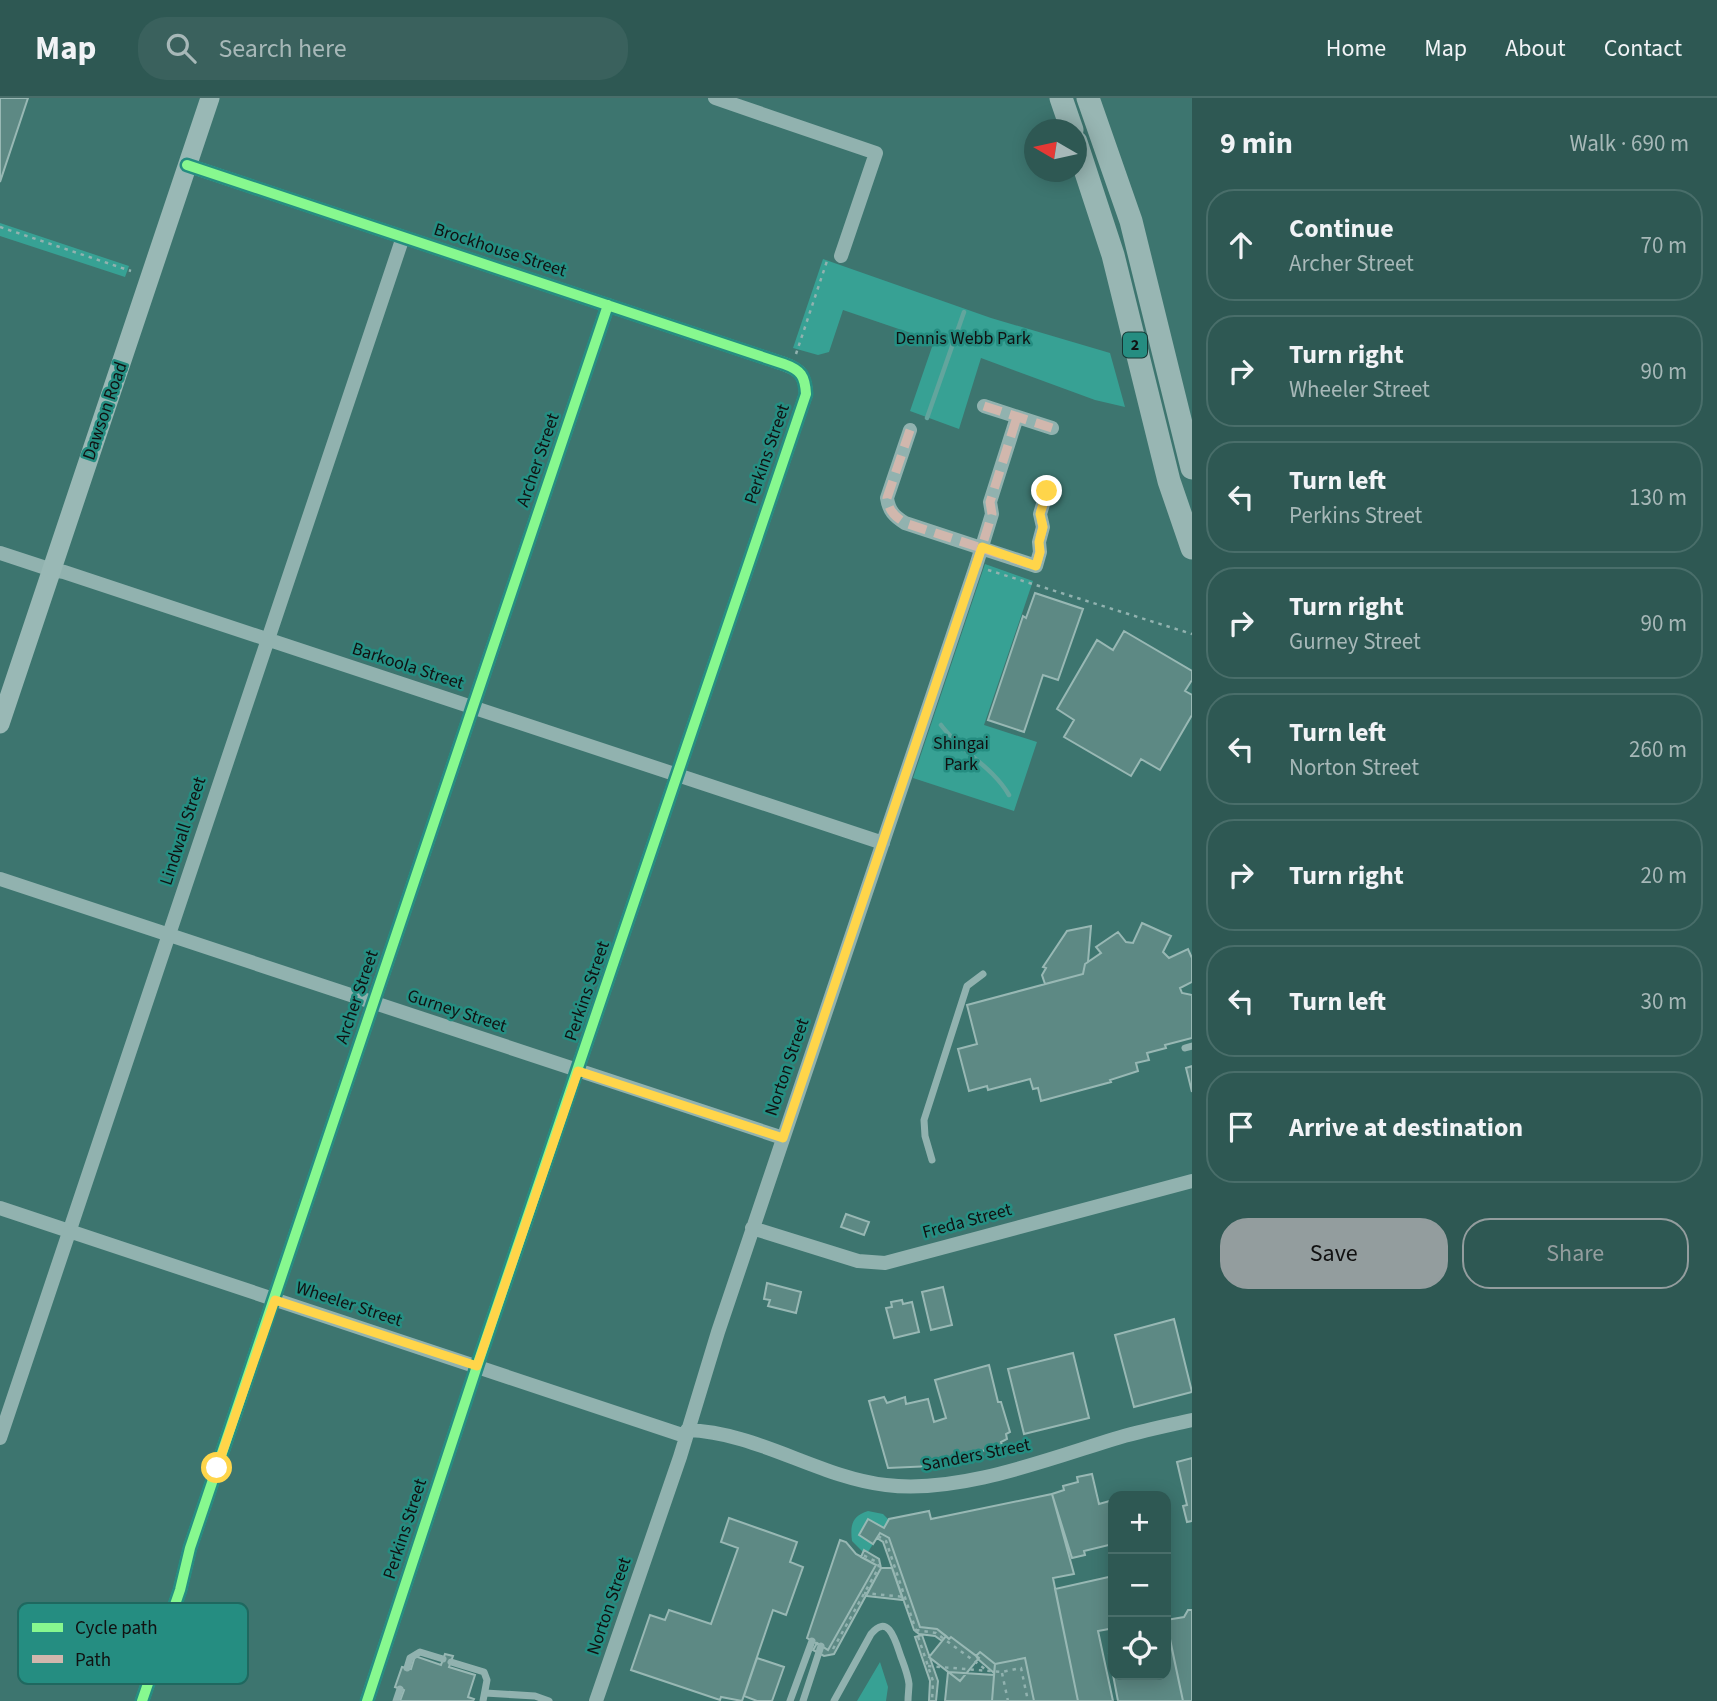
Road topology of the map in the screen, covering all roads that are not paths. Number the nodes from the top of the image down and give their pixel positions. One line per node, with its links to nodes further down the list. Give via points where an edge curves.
1 (210, 98): 6 (main road, Dawson Road)
2 (715, 98): 9 (street, via 876,153)
3 (1061, 98): 5 (highway)
4 (1088, 98): 16 (highway, 2, via 1131,222)
5 (1068, 119)
6 (187, 165): 8 (street, Brockhouse Street); 21 (main road, Dawson Road)
7 (1087, 176): 19 (highway, 2, via 1113,255 1169,481)
8 (403, 237): 10 (street, Brockhouse Street); 22 (street, Lindwall Street)
9 (841, 256)
10 (608, 304): 11 (street, Brockhouse Street); 23 (street, Archer Street)
11 (801, 372): 25 (street, Perkins Street, via 806,394)
12 (984, 405): 13 (street)
13 (1017, 416): 14 (street); 18 (street, Norton Street, via 990,502 992,514)
14 (1052, 428)
15 (909, 430): 18 (street, via 887,498 889,509 905,523)
16 (1192, 468)
17 (1047, 491): 18 (street, via 1040,514 1043,527 1036,566)
18 (982, 547): 26 (street, Norton Street)
19 (1192, 548)
20 (0, 553): 21 (street, Barkoola Street)
21 (52, 570): 22 (street, Barkoola Street); 24 (main road, Dawson Road)
22 (268, 639): 23 (street, Barkoola Street); 28 (street, Lindwall Street)
23 (473, 708): 25 (street, Barkoola Street); 30 (street, Archer Street)
24 (0, 724)
25 (677, 776): 26 (street, Barkoola Street); 31 (street, Perkins Street)
26 (883, 843): 32 (street, Norton Street)
27 (0, 879): 28 (street, Gurney Street)
28 (169, 934): 30 (street, Gurney Street); 37 (street, Lindwall Street)
29 (983, 974): 33 (lane, via 967,986 924,1119)
30 (373, 1004): 31 (street, Gurney Street); 38 (street, Archer Street)
31 (578, 1071): 32 (street, Gurney Street); 39 (street, Perkins Street)
32 (783, 1138): 36 (street, Norton Street)
33 (932, 1160)
34 (1192, 1181): 36 (street, Freda Street, via 885,1263 858,1261)
35 (0, 1208): 37 (street, Wheeler Street)
36 (752, 1228): 41 (street, Norton Street)
37 (69, 1230): 38 (street, Wheeler Street); 42 (street, Lindwall Street)
38 (275, 1300): 39 (street, Wheeler Street); 43 (street, Archer Street, via 190,1548)
39 (477, 1366): 41 (street, Wheeler Street); 49 (street, Perkins Street)
40 (1192, 1420): 41 (street, Sanders Street, via 998,1473 916,1486 858,1479 716,1431)
41 (686, 1433): 52 (street, Norton Street)
42 (0, 1438)
43 (176, 1603)
44 (812, 1641): 53 (lane)
45 (821, 1646): 54 (lane)
46 (407, 1668): 48 (lane, via 410,1658 420,1652 484,1672)
47 (400, 1689): 50 (lane)
48 (484, 1697): 51 (lane, via 535,1696)
49 (368, 1701)
50 (396, 1701)
51 (549, 1701)
52 (596, 1701)
53 (790, 1701)
54 (803, 1701)
55 (834, 1701): 56 (lane, via 871,1634 880,1627 889,1628 895,1639 909,1680)
56 (908, 1701)

